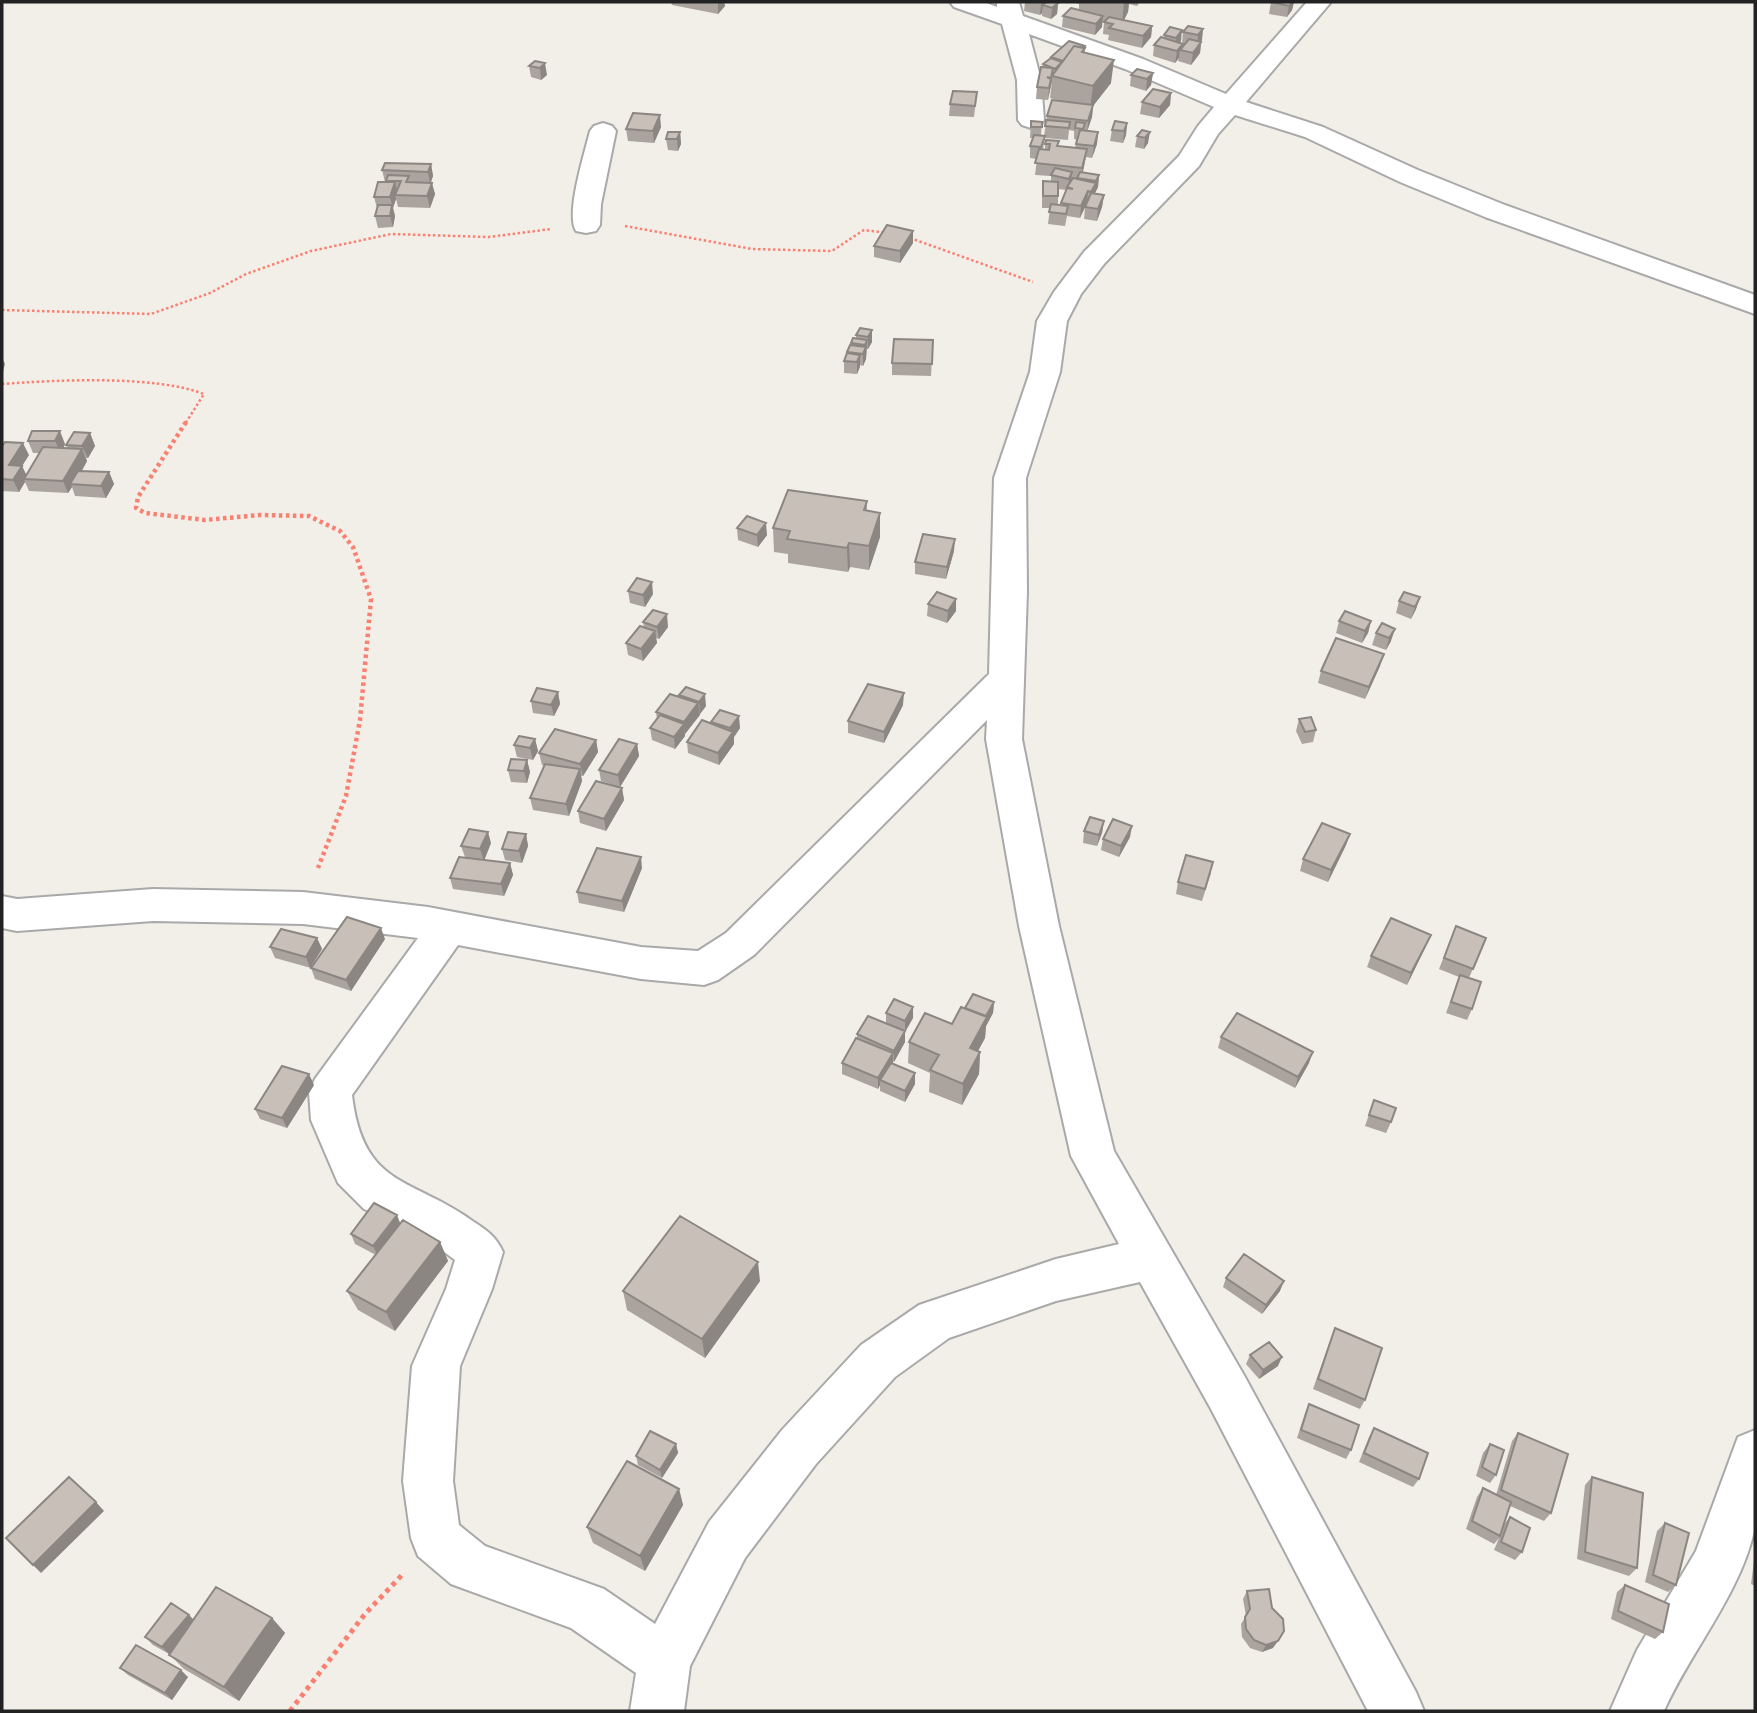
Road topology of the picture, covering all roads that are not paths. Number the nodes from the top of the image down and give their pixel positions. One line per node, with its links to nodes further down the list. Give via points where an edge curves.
1 (962, 2): 3 (street)
2 (1319, 2): 4 (street)
3 (1011, 10): 4 (street); 5 (street, via 1029,80)
4 (1231, 105): 8 (street, via 1314,132 1495,211); 9 (street, via 1206,131 1190,160 1094,258 1052,321 1045,372 1010,478)
5 (1031, 120)
6 (603, 131): 7 (street)
7 (586, 225)
8 (1755, 305)
9 (1007, 678): 11 (street, via 740,944 704,968 641,963); 12 (street, via 1004,739 1039,926 1093,1156)
10 (2, 912): 11 (street, via 17,915 153,905 303,908)
11 (448, 927): 14 (street, via 330,1092 333,1120 354,1169 380,1195 439,1222 480,1252 436,1366 428,1481 436,1538 469,1566 586,1607)
12 (1151, 1258): 14 (street, via 1056,1280 935,1321 878,1361 799,1447 727,1540); 16 (street, via 1228,1393)
13 (1755, 1454): 17 (street, via 1717,1564)
14 (664, 1661): 15 (street)
15 (657, 1711)
16 (1396, 1711)
17 (1637, 1711)

